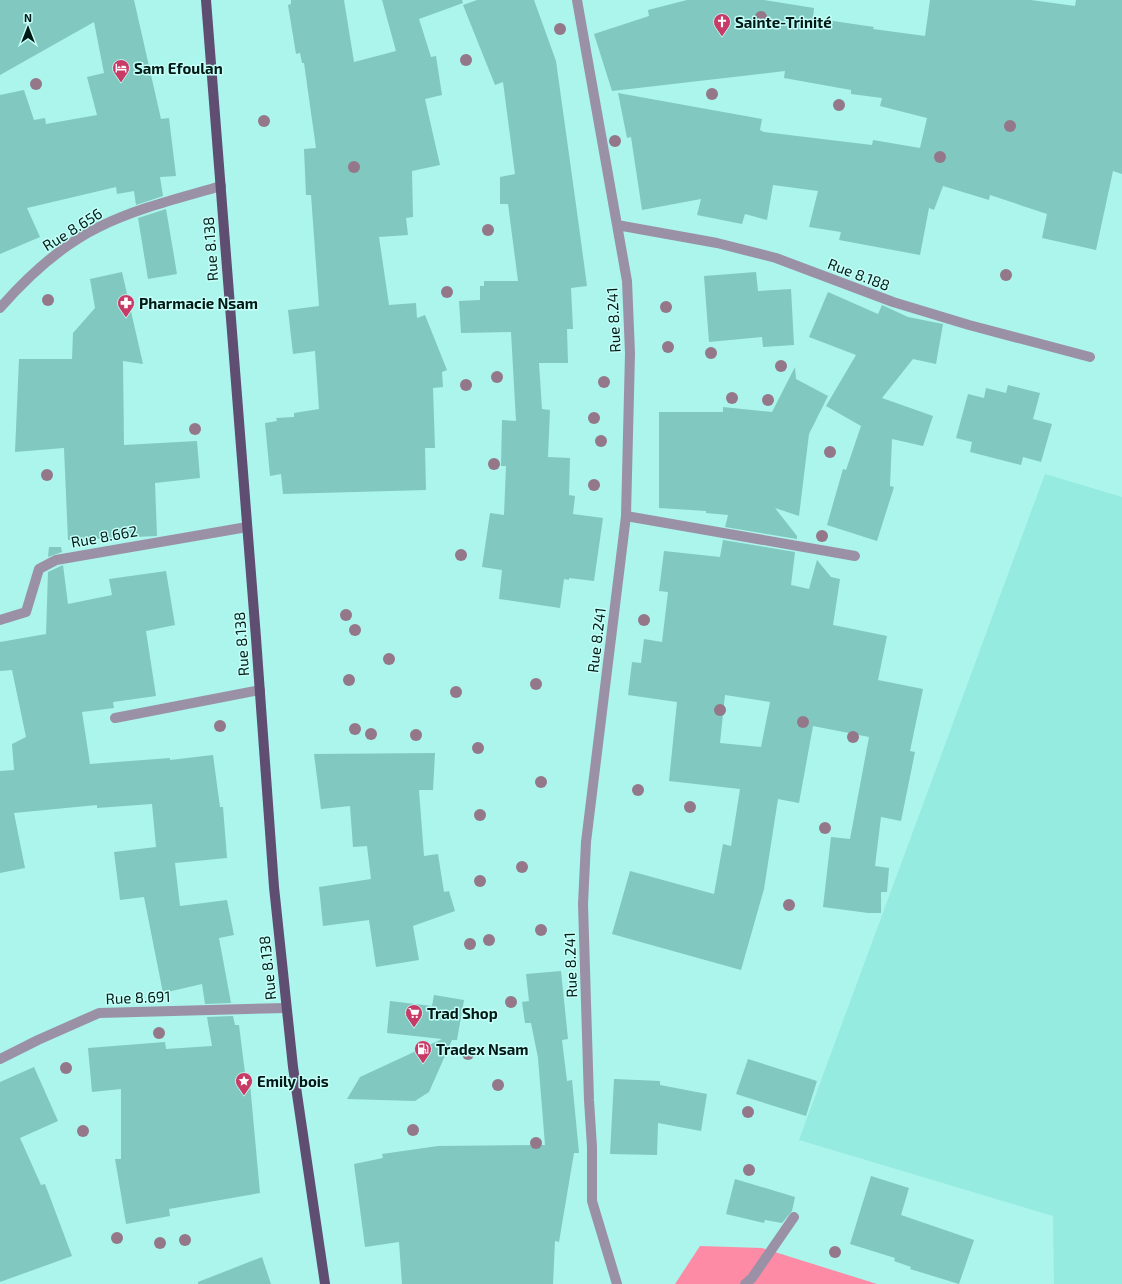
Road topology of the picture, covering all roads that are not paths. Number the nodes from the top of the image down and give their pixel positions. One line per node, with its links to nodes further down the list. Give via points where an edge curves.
1 (206, 0): 3 (main road, Rue 8.138)
2 (577, 0): 4 (street, Rue 8.241)
3 (221, 186): 5 (street, Rue 8.656, via 136,212 98,227 29,276); 8 (main road, Rue 8.138)
4 (616, 225): 6 (street, Rue 8.188, via 717,242 776,258 893,302); 7 (street, Rue 8.241, via 626,282 630,353)
5 (0, 307)
6 (1090, 357)
7 (626, 516): 9 (street); 17 (street, Rue 8.241, via 586,842 583,904 592,1201)
8 (247, 527): 10 (street, Rue 8.662, via 56,560 39,569 26,612); 11 (main road, Rue 8.138)
9 (855, 556)
10 (0, 620)
11 (260, 690): 12 (street); 13 (main road, Rue 8.138, via 274,887)
12 (115, 718)
13 (286, 1008): 14 (street, Rue 8.691, via 99,1013); 16 (main road, Rue 8.138)
14 (0, 1059)
15 (794, 1218): 18 (street, via 752,1278)
16 (325, 1284)
17 (617, 1284)
18 (745, 1284)

